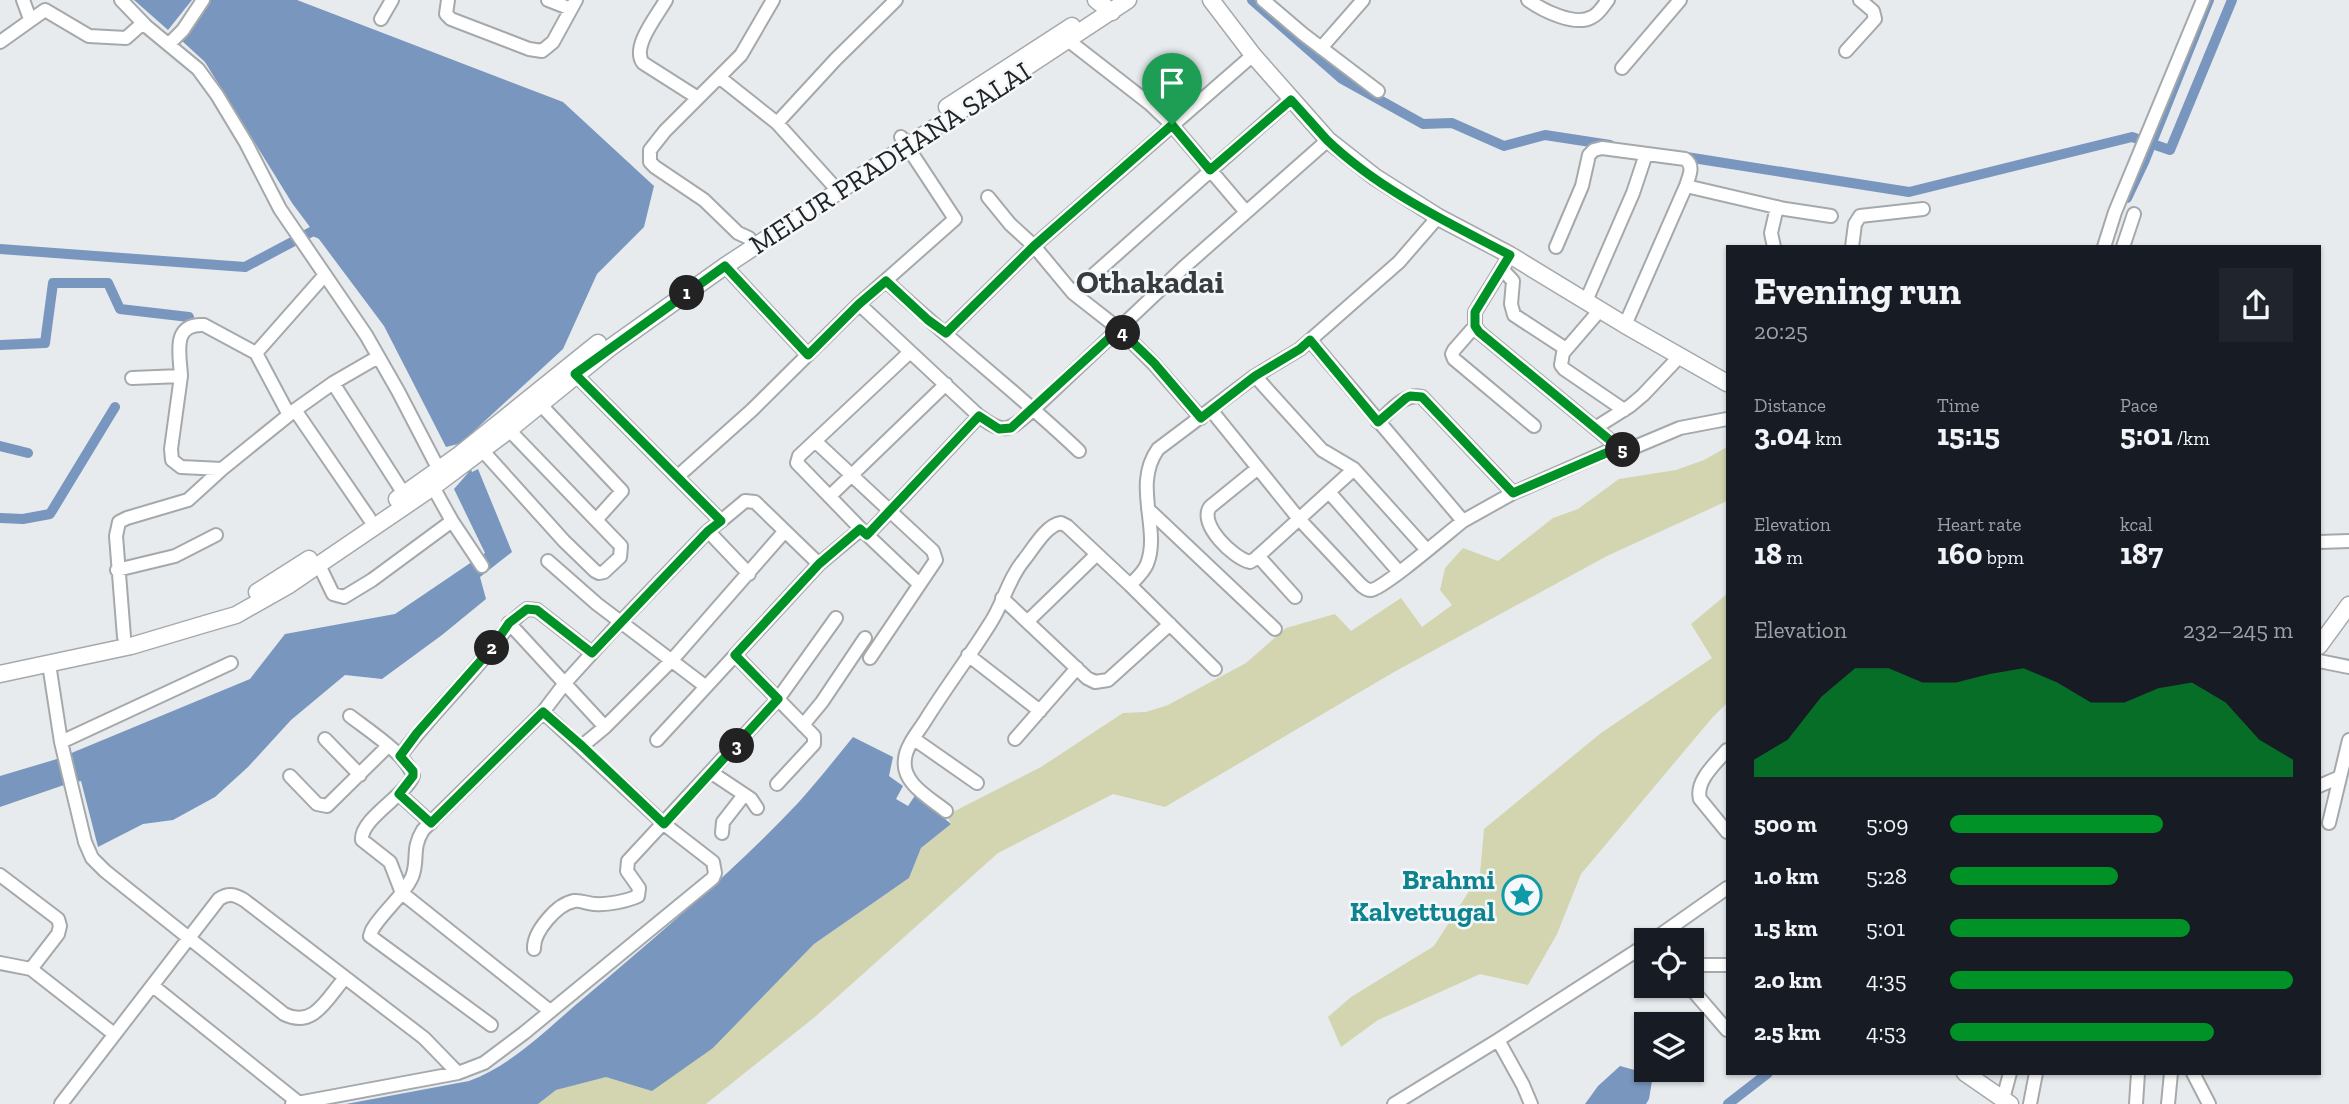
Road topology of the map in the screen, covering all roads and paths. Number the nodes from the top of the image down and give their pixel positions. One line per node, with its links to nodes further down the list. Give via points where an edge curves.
1 (23, 0): 21 (street)
2 (121, 0): 23 (street)
3 (203, 0): 26 (street)
4 (392, 0): 22 (street)
5 (448, 0): 20 (street, via 445,9 451,19 535,50 548,48)
6 (548, 0): 20 (street)
7 (666, 0): 33 (street, via 639,46 639,57)
8 (773, 0): 31 (street, via 741,55)
9 (895, 0): 35 (street)
10 (1128, 0): 19 (main road, MELUR PRADHANA SALAI)
11 (1211, 0): 29 (main road)
12 (1363, 0): 27 (street)
13 (1528, 0): 14 (street, via 1552,14 1582,20 1597,14)
14 (1608, 0)
15 (1680, 0): 30 (street)
16 (1860, 0): 28 (street, via 1875,19)
17 (2203, 0): 53 (street)
18 (1271, 3): 27 (street)
19 (1106, 4): 24 (main road, MELUR PRADHANA SALAI); 38 (main road, MELUR PRADHANA SALAI)
20 (573, 5)
21 (30, 19): 23 (street, via 45,10 89,36 117,39 131,36); 25 (street)
22 (381, 19)
23 (143, 23): 26 (street)
24 (1069, 41): 36 (street); 38 (main road, MELUR PRADHANA SALAI)
25 (0, 42)
26 (169, 44): 59 (street, via 198,69 217,95 280,209)
27 (1321, 48): 32 (street)
28 (1846, 51)
29 (1253, 55): 34 (main road); 36 (street)
30 (1622, 68)
31 (719, 77): 33 (street); 35 (street)
32 (1378, 91)
33 (698, 98): 50 (street, via 650,150 650,162)
34 (1291, 100): 37 (main road); 40 (street)
35 (777, 123): 41 (street)
36 (1172, 125): 40 (street); 55 (street)
37 (1328, 140): 46 (street); 49 (main road)
38 (903, 141): 41 (main road, MELUR PRADHANA SALAI); 58 (main road, MELUR PRADHANA SALAI); 60 (street, via 955,219)
39 (1646, 154): 42 (street, via 1688,160 1691,168); 56 (street, via 1594,150); 63 (street)
40 (1210, 170): 46 (street); 61 (street)
41 (831, 183): 50 (main road, MELUR PRADHANA SALAI)
42 (1686, 186): 44 (street); 64 (street)
43 (988, 197): 55 (street)
44 (1777, 207): 48 (street); 51 (street, via 1771,233)
45 (1923, 209): 52 (street, via 1860,216)
46 (1246, 212): 66 (street)
47 (2134, 214): 54 (street)
48 (1832, 216)
49 (1438, 217): 57 (main road); 68 (street, via 1399,262)
50 (749, 238): 75 (main road, MELUR PRADHANA SALAI, via 649,306)
51 (1774, 245)
52 (1852, 245)
53 (2105, 245)
54 (2124, 245)
55 (1034, 246): 61 (street); 67 (street)
56 (1556, 247)
57 (1506, 262): 63 (main road); 65 (street, via 1475,312); 69 (street, via 1513,281 1511,311)
58 (725, 266): 72 (street); 75 (main road, MELUR PRADHANA SALAI)
59 (324, 276): 71 (street); 73 (street)
60 (886, 281): 62 (street); 67 (street)
61 (1073, 293): 66 (street)
62 (859, 304): 70 (street); 72 (street)
63 (1593, 306): 64 (main road); 69 (street)
64 (1625, 325): 74 (main road)
65 (1475, 326): 90 (street, via 1454,350 1454,359); 91 (street)
66 (1119, 329): 83 (street); 86 (street)
67 (946, 333): 83 (street)
68 (1310, 340): 77 (street); 89 (street)
69 (1566, 349): 84 (street, via 1561,358 1564,369)
70 (910, 352): 81 (street); 93 (street)
71 (257, 353): 76 (street, via 194,324 181,335); 85 (street)
72 (808, 355): 102 (street)
73 (378, 357): 80 (street); 97 (street)
74 (1679, 357): 79 (main road); 84 (street)
75 (571, 370): 82 (main road, MELUR PRADHANA SALAI); 96 (main road, MELUR PRADHANA SALAI); 102 (street)
76 (181, 376): 78 (street); 99 (street, via 172,460 181,467)
77 (1255, 376): 86 (street); 100 (street, via 1322,450)
78 (132, 378)
79 (1726, 382)
80 (333, 383): 85 (street); 106 (street)
81 (946, 384): 87 (street); 101 (street)
82 (540, 404): 92 (main road, MELUR PRADHANA SALAI); 112 (street, via 622,491)
83 (1034, 409): 87 (street, via 1005,430); 94 (street)
84 (1624, 410): 91 (street)
85 (292, 412): 99 (street); 110 (street)
86 (1206, 414): 98 (street); 108 (street, via 1151,458)
87 (979, 416): 109 (street)
88 (1726, 419): 95 (street, via 1680,428)
89 (1378, 422): 105 (street, via 1406,398 1422,397); 114 (street)
90 (1534, 426)
91 (1595, 428): 95 (street)
92 (509, 430): 96 (main road, MELUR PRADHANA SALAI); 112 (street)
93 (815, 441): 101 (street); 107 (street, via 797,463)
94 (1079, 451)
95 (1623, 451): 105 (street, via 1606,453)
96 (468, 456): 97 (main road, MELUR PRADHANA SALAI); 103 (main road, MELUR PRADHANA SALAI); 112 (street, via 599,573 620,557 621,546)
97 (438, 468): 106 (main road, MELUR PRADHANA SALAI)
98 (1258, 468): 111 (street); 124 (street, via 1210,507 1206,520 1237,558 1250,562)
99 (222, 469): 129 (street, via 187,500 119,522)
100 (1354, 469): 104 (street); 122 (street)
101 (851, 475): 107 (street); 109 (street)
102 (677, 477): 113 (street)
103 (433, 487): 115 (street); 127 (main road, MELUR PRADHANA SALAI)
104 (1329, 492): 111 (street); 130 (street)
105 (1513, 493): 114 (street)
106 (404, 494): 110 (main road, MELUR PRADHANA SALAI)
107 (830, 496): 118 (street)
108 (1148, 509): 133 (street, via 1148,561); 142 (street)
109 (890, 511): 118 (street); 132 (street, via 936,556)
110 (369, 518): 143 (main road, MELUR PRADHANA SALAI, via 235,604)
111 (1299, 519): 124 (street); 130 (street, via 1365,588 1375,589)
112 (596, 520)
113 (721, 521): 116 (street); 117 (street, via 750,500)
114 (1463, 521): 122 (street)
115 (452, 522): 127 (street, via 344,597 333,594); 128 (street)
116 (708, 531): 131 (street); 139 (street)
117 (785, 532): 126 (street); 131 (street)
118 (864, 532): 126 (street); 132 (street)
119 (216, 535): 129 (street, via 175,556)
120 (2349, 541): 121 (street)
121 (2321, 542)
122 (1426, 549): 130 (street)
123 (1096, 555): 133 (street); 135 (street, via 1067,526 1055,524 1017,568); 138 (street)
124 (1258, 556): 134 (street)
125 (548, 561): 139 (street)
126 (819, 564): 147 (street)
127 (319, 565): 154 (main road, MELUR PRADHANA SALAI, via 236,615)
128 (482, 566)
129 (117, 570): 143 (street)
130 (1399, 572)
131 (749, 574): 150 (street)
132 (919, 584): 149 (street)
133 (1130, 585): 141 (street)
134 (1295, 597)
135 (1002, 598): 138 (street); 148 (street)
136 (2349, 605): 145 (main road)
137 (836, 618): 161 (street)
138 (1028, 621): 156 (street)
139 (621, 622): 146 (street); 150 (street)
140 (509, 623): 146 (street, via 527,609 537,610); 159 (street); 175 (street)
141 (1170, 624): 156 (street, via 1108,680 1095,682); 157 (street)
142 (1275, 629)
143 (124, 637): 153 (main road, MELUR PRADHANA SALAI)
144 (865, 638): 165 (street)
145 (2321, 643)
146 (592, 653): 159 (street)
147 (735, 655): 160 (street); 161 (street)
148 (968, 655): 162 (street); 168 (street)
149 (870, 658)
150 (671, 660): 160 (street); 166 (street)
151 (2321, 661): 155 (street)
152 (231, 663): 174 (street)
153 (0, 664)
154 (49, 664): 158 (main road, MELUR PRADHANA SALAI); 174 (street)
155 (2349, 667)
156 (1077, 668): 162 (street)
157 (1215, 669)
158 (0, 674)
159 (565, 683): 163 (street); 166 (street)
160 (705, 686): 170 (street)
161 (778, 699): 165 (street); 177 (street)
162 (1040, 711): 169 (street)
163 (543, 712): 173 (street); 189 (street)
164 (350, 716): 172 (street)
165 (803, 725): 181 (street, via 814,736 814,744)
166 (605, 727): 173 (street)
167 (325, 739): 178 (street)
168 (914, 739): 182 (street); 187 (street, via 904,759 906,772 911,782)
169 (1015, 739)
170 (657, 740)
171 (2349, 740): 180 (street)
172 (388, 746): 175 (street); 178 (street)
173 (582, 746): 190 (street)
174 (63, 748): 197 (street, via 92,858)
175 (400, 756): 184 (street, via 413,776)
176 (1723, 765): 191 (street, via 1702,781 1698,794)
177 (712, 773): 185 (street); 190 (street)
178 (360, 775): 179 (street, via 332,804 323,806)
179 (290, 776)
180 (2340, 777): 183 (street); 188 (street)
181 (777, 783)
182 (977, 783)
183 (2321, 785)
184 (399, 794): 189 (street); 195 (street, via 361,834 365,844 390,862)
185 (744, 795): 186 (street); 192 (street, via 723,822)
186 (757, 808)
187 (946, 811)
188 (2329, 822)
189 (431, 823): 195 (street, via 417,839 412,878)
190 (664, 824): 198 (street, via 628,861 626,871 639,888 638,896 604,904 570,902 541,927); 207 (street, via 713,862 713,878)
191 (1726, 831)
192 (722, 833)
193 (0, 875): 203 (street, via 58,919 58,934)
194 (1726, 889): 196 (street)
195 (401, 893): 207 (street); 208 (street, via 370,936)
196 (1670, 928)
197 (189, 938): 204 (street, via 293,1019 313,1016); 204 (street, via 219,899 234,895); 205 (street)
198 (534, 949)
199 (1634, 952): 211 (street)
200 (0, 963): 203 (street)
201 (1704, 965): 202 (street)
202 (1726, 965)
203 (31, 970): 210 (street)
204 (345, 978): 212 (street, via 424,1038)
205 (153, 986): 210 (street); 220 (street)
206 (1699, 998): 209 (street)
207 (550, 1011): 212 (street, via 484,1063)
208 (491, 1025)
209 (1726, 1029)
210 (114, 1034): 221 (street)
211 (1498, 1040): 222 (street); 223 (street)
212 (458, 1073): 220 (street)
213 (1968, 1075): 219 (main road)
214 (2010, 1075): 219 (street)
215 (2036, 1075): 224 (street)
216 (2138, 1075): 225 (street)
217 (2171, 1075): 226 (street)
218 (2194, 1075): 227 (street)
219 (2007, 1102)
220 (295, 1103)
221 (61, 1104)
222 (1394, 1104)
223 (1531, 1104)
224 (2030, 1104)
225 (2136, 1104)
226 (2168, 1104)
227 (2208, 1104)

